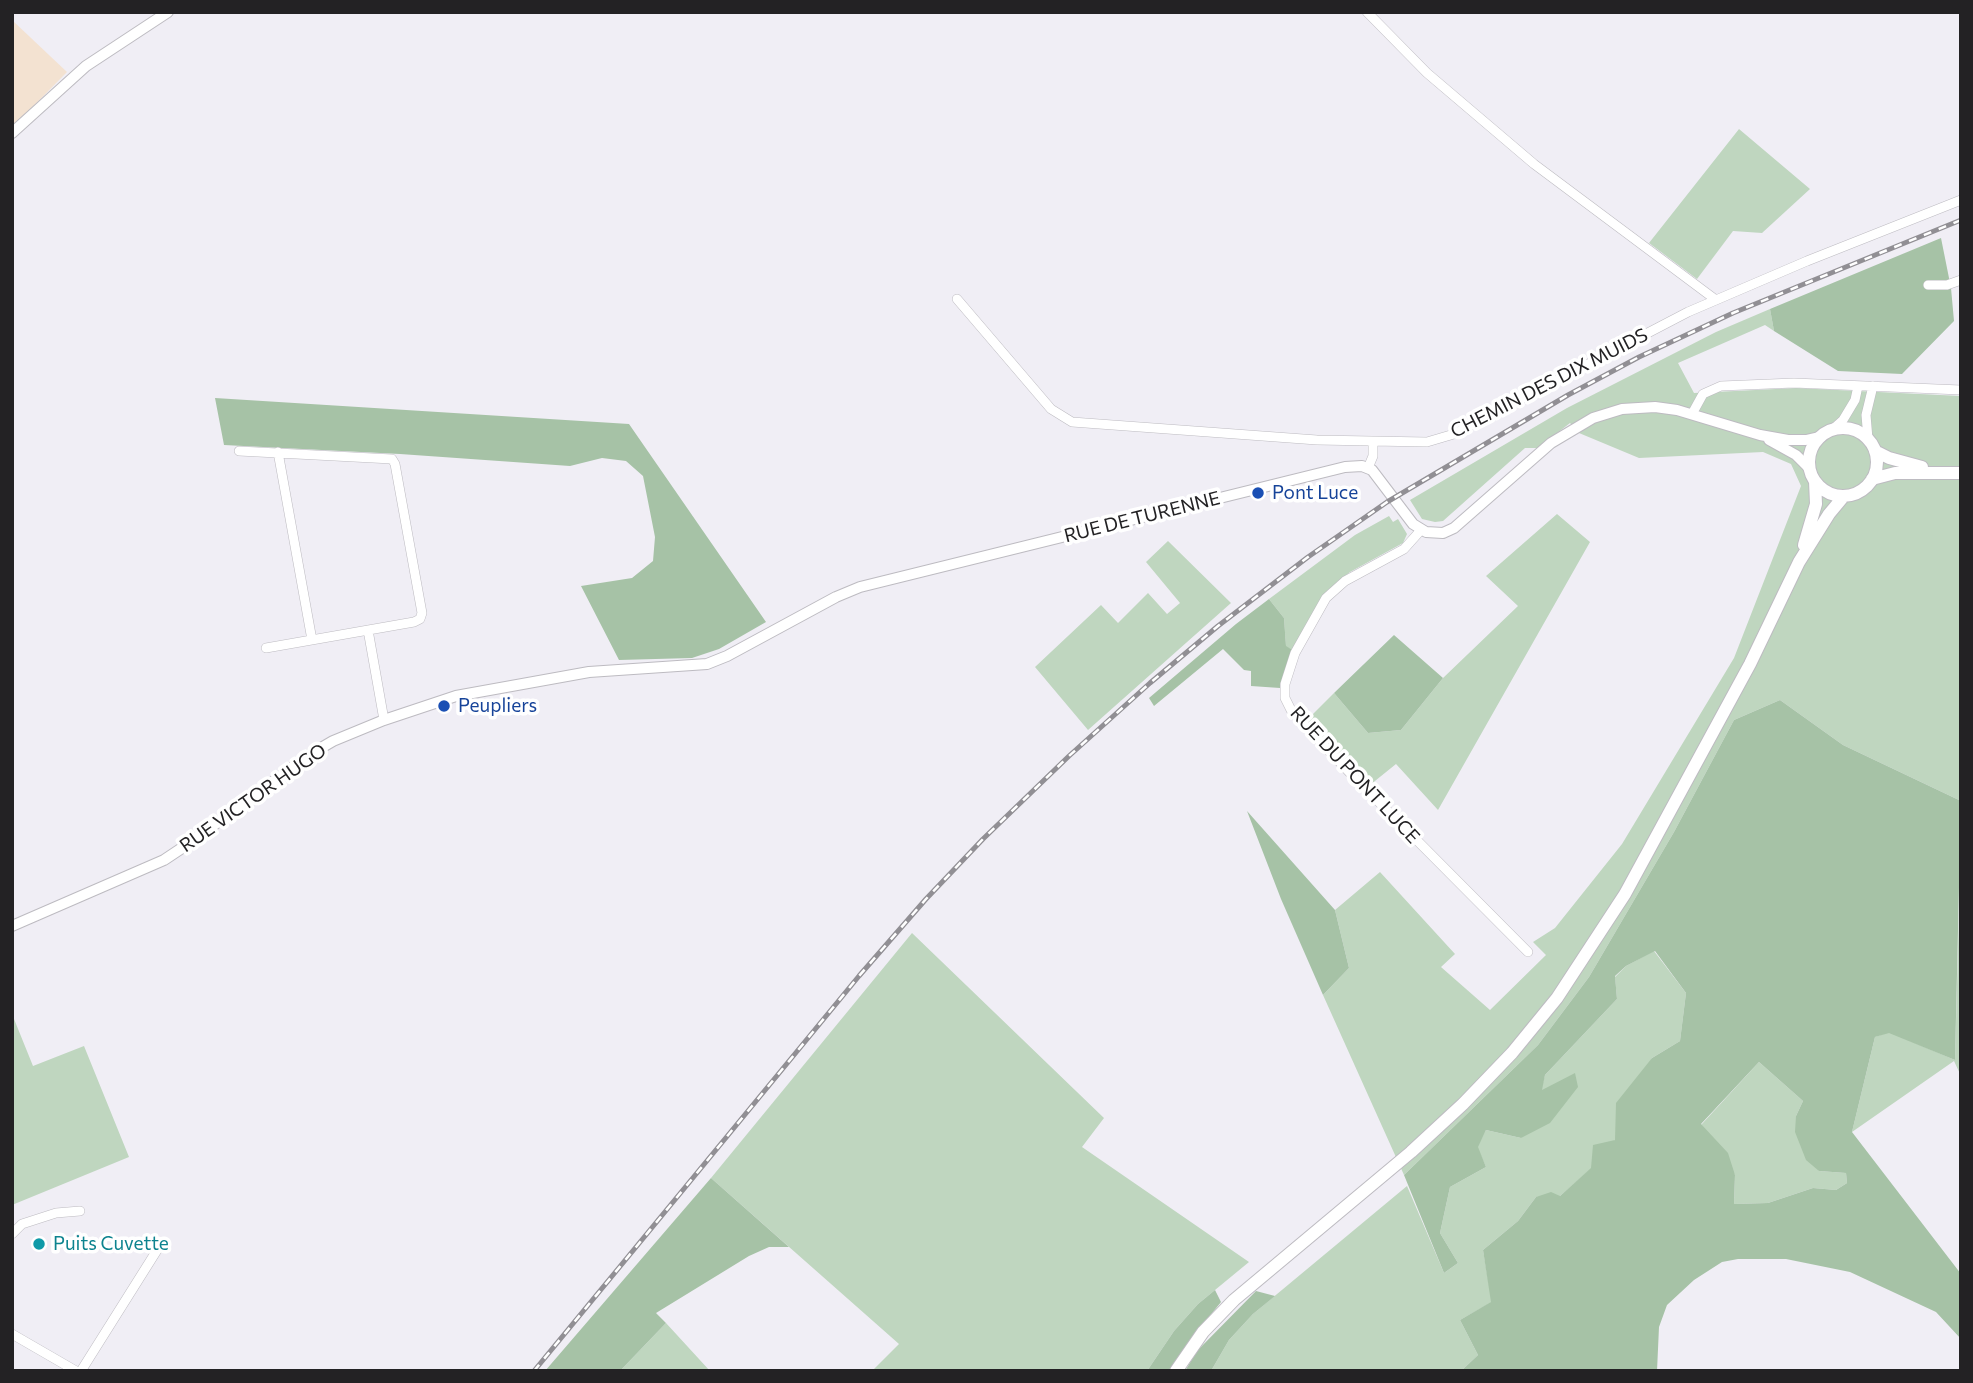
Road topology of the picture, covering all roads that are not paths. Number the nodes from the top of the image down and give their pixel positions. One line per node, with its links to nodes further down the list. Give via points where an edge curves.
1 (168, 12): 3 (street, via 79,71)
2 (1367, 12): 8 (street, via 1427,73 1534,163)
3 (12, 133)
4 (1961, 200): 8 (street, CHEMIN DES DIX MUIDS)
5 (1961, 280): 6 (street)
6 (1928, 285)
7 (957, 299): 16 (street, CHEMIN DES DIX MUIDS, via 1051,410 1066,420 1193,433)
8 (1716, 300): 16 (street, CHEMIN DES DIX MUIDS, via 1448,437)
9 (1858, 386): 10 (street); 12 (street, via 1721,386 1703,394); 13 (street, via 1851,408)
10 (1873, 386): 11 (street); 17 (street, via 1866,415)
11 (1961, 390)
12 (1692, 414): 14 (street); 27 (street, via 1639,407 1593,418 1542,450 1454,528 1436,533)
13 (1833, 429): 15 (main road); 17 (main road, via 1852,429)
14 (1760, 435): 15 (street, via 1801,440); 21 (street)
15 (1819, 437): 21 (main road)
16 (1373, 442): 20 (street)
17 (1871, 445): 22 (main road, via 1896,461); 24 (main road, via 1877,465)
18 (239, 451): 19 (street)
19 (278, 452): 29 (street, via 394,461 422,613 414,622); 30 (street)
20 (1368, 468): 27 (street); 32 (street, RUE DE TURENNE, via 1332,470 878,582 836,597 720,660)
21 (1809, 468): 25 (main road)
22 (1940, 471): 23 (main road); 24 (main road, via 1895,472)
23 (1961, 473)
24 (1872, 479): 26 (main road, via 1862,490)
25 (1815, 481): 26 (main road, via 1825,491); 28 (main road, via 1816,504)
26 (1844, 496): 28 (main road)
27 (1421, 530): 35 (street, RUE DU PONT LUCE, via 1409,545 1345,581 1326,598 1295,653 1285,698 1292,712 1330,752)
28 (1799, 562): 41 (main road, via 1750,664 1630,887 1546,1012 1500,1067 1444,1122 1234,1300 1203,1332)
29 (368, 630): 30 (street); 33 (street)
30 (312, 640): 31 (street)
31 (266, 648)
32 (624, 669): 33 (street, RUE VICTOR HUGO, via 465,694)
33 (384, 720): 34 (street, RUE VICTOR HUGO, via 317,750 164,860)
34 (12, 926)
35 (1528, 952)
36 (79, 1212): 37 (street, via 37,1219)
37 (12, 1234)
38 (159, 1247): 40 (street)
39 (12, 1335): 40 (street)
40 (78, 1371)
41 (1176, 1371)

